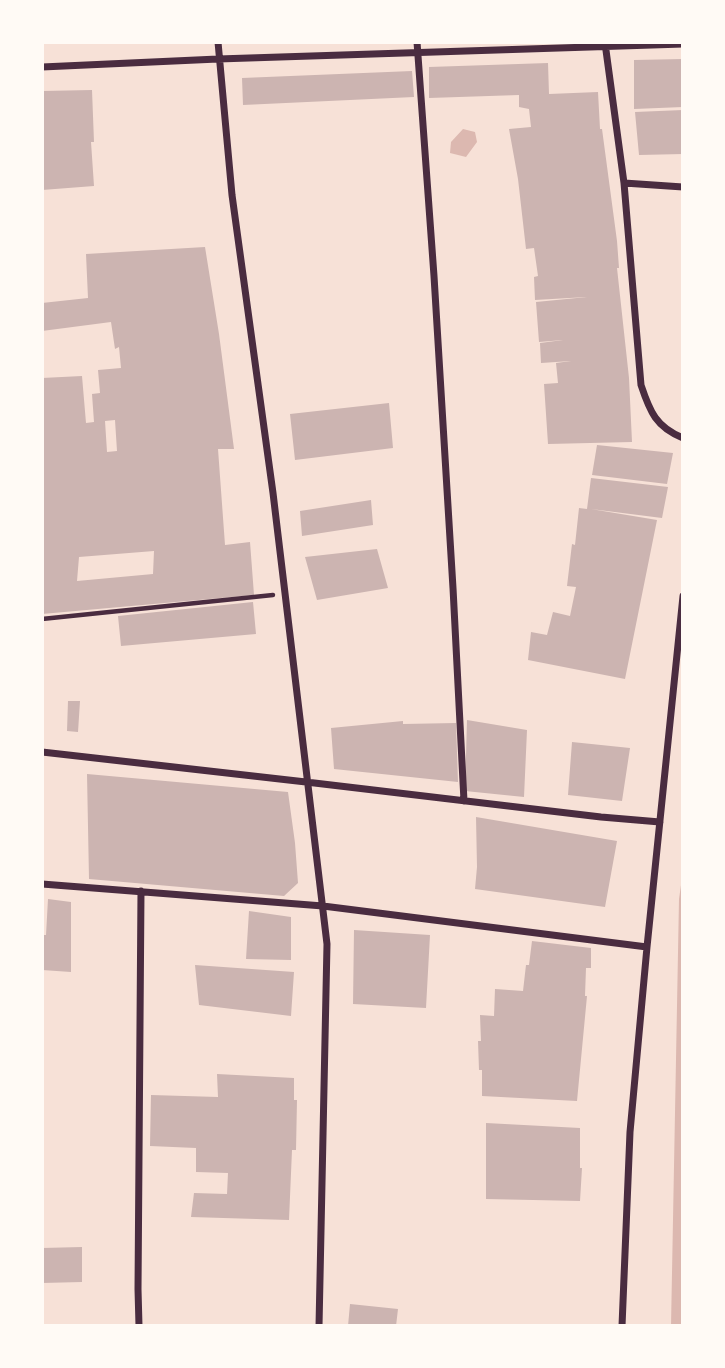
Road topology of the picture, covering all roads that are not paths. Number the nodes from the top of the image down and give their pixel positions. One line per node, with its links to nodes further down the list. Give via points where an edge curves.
1 (218, 42): 6 (street)
2 (418, 42): 5 (street)
3 (605, 44): 4 (street); 5 (street); 8 (street)
4 (683, 44)
5 (418, 53): 6 (street); 14 (street)
6 (218, 59): 7 (street); 13 (street)
7 (42, 67)
8 (624, 183): 9 (street); 10 (street, via 641,385 659,424)
9 (683, 187)
10 (683, 439)
11 (683, 596): 15 (street)
12 (42, 752): 13 (street)
13 (306, 782): 14 (street); 18 (street)
14 (464, 801): 15 (street)
15 (660, 822): 19 (street)
16 (42, 884): 17 (street)
17 (141, 891): 18 (street); 20 (street)
18 (323, 906): 19 (street); 21 (street, via 327,944)
19 (647, 947): 22 (street, via 630,1132)
20 (139, 1326)
21 (319, 1326)
22 (622, 1326)

